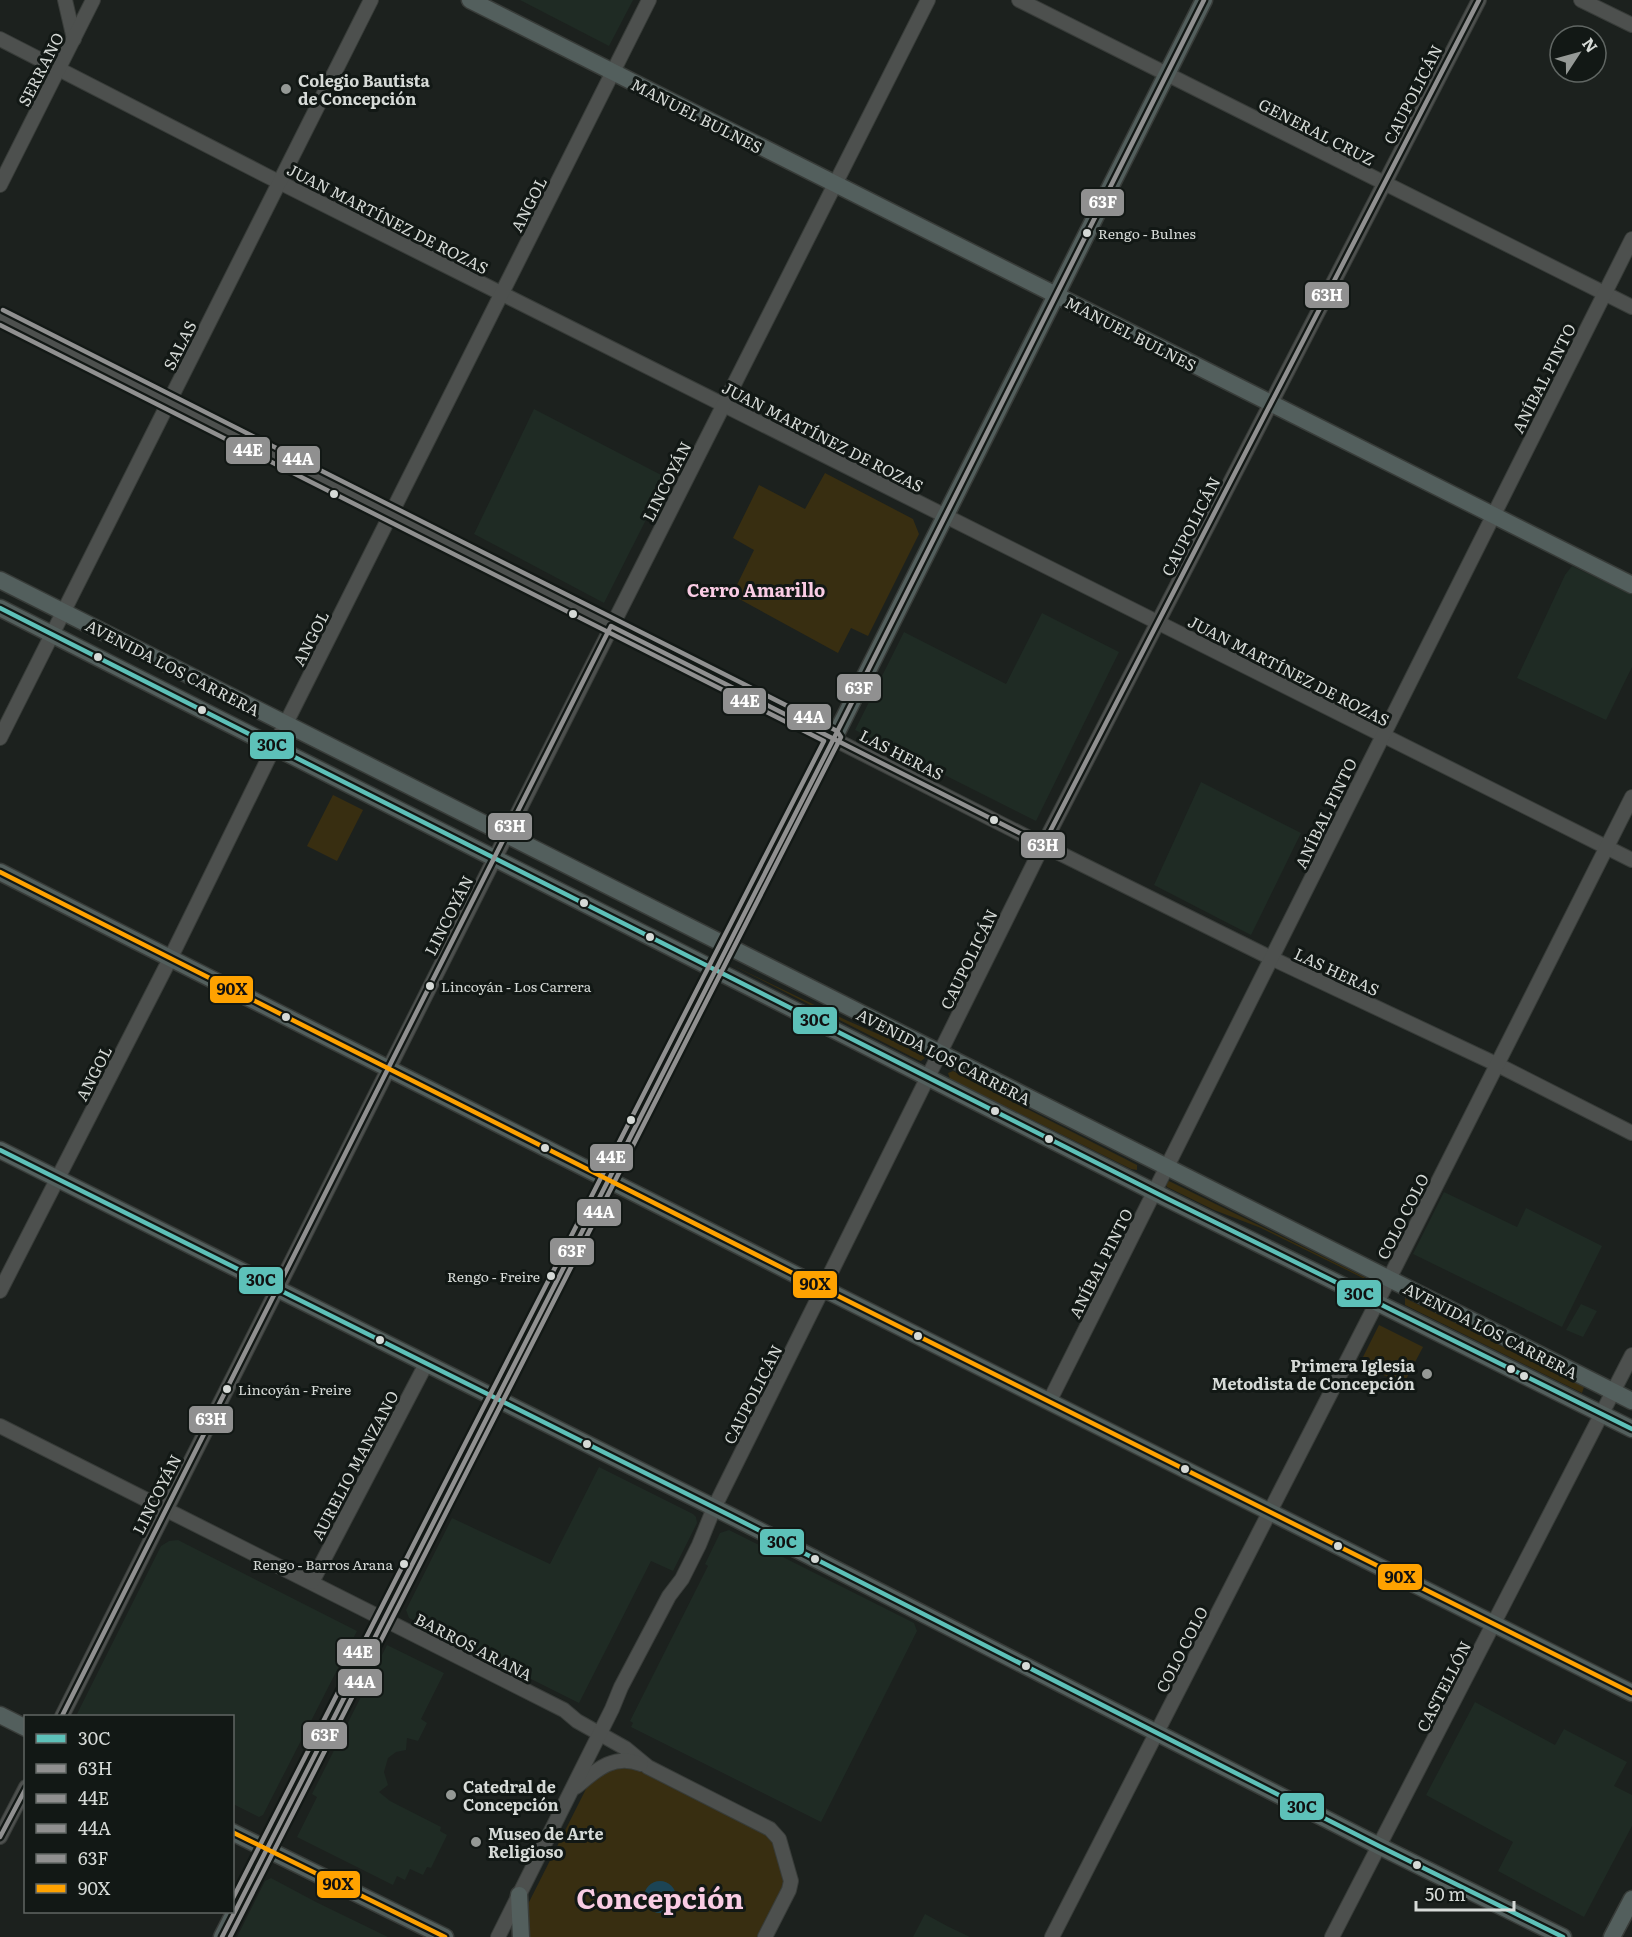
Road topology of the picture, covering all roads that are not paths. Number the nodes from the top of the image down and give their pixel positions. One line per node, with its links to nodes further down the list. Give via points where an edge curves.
1 (65, 0): 13 (street)
2 (93, 0): 13 (street, SERRANO)
3 (371, 0): 17 (street, SALAS)
4 (470, 0): 15 (main road, MANUEL BULNES)
5 (649, 0): 15 (street, ANGOL)
6 (928, 0): 19 (street, LINCOYÁN)
7 (1019, 0): 16 (street, GENERAL CRUZ)
8 (1204, 0): 16 (main road)
9 (1479, 0): 18 (street, CAUPOLICÁN)
10 (1581, 0): 11 (street)
11 (1632, 25)
12 (0, 39): 14 (street, JUAN MARTÍNEZ DE ROZAS)
13 (74, 39): 14 (street, SERRANO)
14 (59, 69): 17 (street, JUAN MARTÍNEZ DE ROZAS); 20 (street, SERRANO)
15 (612, 72): 19 (main road, MANUEL BULNES); 22 (street, ANGOL)
16 (1166, 74): 18 (street, GENERAL CRUZ); 24 (main road)
17 (279, 182): 22 (street, JUAN MARTÍNEZ DE ROZAS); 27 (street, SALAS)
18 (1385, 183): 23 (street, GENERAL CRUZ); 28 (street, CAUPOLICÁN)
19 (835, 184): 24 (main road, MANUEL BULNES); 29 (street, LINCOYÁN)
20 (0, 185)
21 (1632, 239): 23 (street, ANÍBAL PINTO)
22 (501, 293): 29 (street, JUAN MARTÍNEZ DE ROZAS); 30 (street, ANGOL)
23 (1605, 293): 25 (street, GENERAL CRUZ); 31 (street, ANÍBAL PINTO)
24 (1055, 295): 28 (main road, MANUEL BULNES); 32 (main road)
25 (1632, 307)
26 (0, 317): 27 (street, LAS HERAS)
27 (169, 402): 30 (street, LAS HERAS); 36 (street, SALAS)
28 (1272, 404): 31 (main road, MANUEL BULNES); 37 (street, CAUPOLICÁN)
29 (723, 405): 32 (street, JUAN MARTÍNEZ DE ROZAS); 38 (street, LINCOYÁN)
30 (391, 514): 38 (street, LAS HERAS); 40 (street, ANGOL)
31 (1492, 515): 34 (main road, MANUEL BULNES); 41 (street, ANÍBAL PINTO)
32 (945, 516): 37 (street, JUAN MARTÍNEZ DE ROZAS); 43 (main road)
33 (0, 580): 36 (main road, AVENIDA LOS CARRERA)
34 (1632, 585)
35 (0, 608): 39 (main road, AVENIDA LOS CARRERA)
36 (63, 612): 39 (street, SALAS); 40 (main road, AVENIDA LOS CARRERA)
37 (1158, 622): 41 (street, JUAN MARTÍNEZ DE ROZAS); 47 (street, CAUPOLICÁN)
38 (611, 626): 43 (street, LAS HERAS); 46 (street, LINCOYÁN)
39 (52, 634): 42 (street, SALAS); 44 (main road, AVENIDA LOS CARRERA)
40 (285, 724): 44 (street, ANGOL); 46 (main road, AVENIDA LOS CARRERA)
41 (1382, 735): 48 (street, JUAN MARTÍNEZ DE ROZAS); 53 (street, ANÍBAL PINTO)
42 (0, 738)
43 (834, 738): 47 (street, LAS HERAS); 52 (main road)
44 (274, 747): 49 (main road, AVENIDA LOS CARRERA); 54 (street, ANGOL)
45 (1632, 797): 48 (street, COLO COLO)
46 (507, 835): 49 (street, LINCOYÁN); 52 (main road, AVENIDA LOS CARRERA)
47 (1043, 845): 53 (street, LAS HERAS); 56 (street, CAUPOLICÁN)
48 (1607, 847): 50 (street, JUAN MARTÍNEZ DE ROZAS); 57 (street, COLO COLO)
49 (495, 859): 55 (main road, AVENIDA LOS CARRERA); 58 (street, LINCOYÁN)
50 (1632, 860)
51 (0, 872): 54 (main road)
52 (727, 946): 55 (main road); 56 (main road, AVENIDA LOS CARRERA)
53 (1271, 958): 57 (street, LAS HERAS); 62 (street, ANÍBAL PINTO)
54 (170, 959): 58 (main road); 63 (street, ANGOL)
55 (716, 969): 59 (main road, AVENIDA LOS CARRERA); 64 (main road)
56 (940, 1054): 59 (street, CAUPOLICÁN); 62 (main road, AVENIDA LOS CARRERA)
57 (1496, 1064): 60 (street, LAS HERAS); 66 (street, COLO COLO)
58 (389, 1069): 64 (main road); 67 (street, LINCOYÁN)
59 (928, 1077): 65 (main road, AVENIDA LOS CARRERA); 68 (street, CAUPOLICÁN)
60 (1632, 1133)
61 (0, 1150): 63 (main road)
62 (1166, 1168): 65 (street, ANÍBAL PINTO); 66 (main road, AVENIDA LOS CARRERA)
63 (57, 1179): 67 (main road); 69 (street, ANGOL)
64 (609, 1180): 68 (main road); 74 (main road)
65 (1155, 1192): 70 (main road, AVENIDA LOS CARRERA); 76 (street, ANÍBAL PINTO)
66 (1389, 1279): 70 (street, COLO COLO); 73 (main road, AVENIDA LOS CARRERA)
67 (278, 1289): 72 (main road); 81 (street, LINCOYÁN)
68 (824, 1289): 76 (main road); 80 (street, CAUPOLICÁN)
69 (0, 1291)
70 (1377, 1302): 77 (main road, AVENIDA LOS CARRERA); 82 (street, COLO COLO)
71 (1632, 1354): 73 (street, CASTELLÓN)
72 (426, 1364): 74 (main road); 83 (street, AURELIO MANZANO)
73 (1613, 1391): 75 (main road, AVENIDA LOS CARRERA); 77 (street, CASTELLÓN)
74 (497, 1399): 80 (main road); 84 (main road)
75 (1632, 1401)
76 (1049, 1402): 82 (main road)
77 (1602, 1414): 79 (main road, AVENIDA LOS CARRERA); 85 (street, CASTELLÓN)
78 (0, 1426): 81 (street, BARROS ARANA)
79 (1632, 1429)
80 (714, 1508): 90 (main road); 91 (street, CAUPOLICÁN, via 681,1582 669,1596)
81 (167, 1509): 83 (street, BARROS ARANA); 88 (street, LINCOYÁN)
82 (1269, 1512): 85 (main road); 90 (street, COLO COLO)
83 (312, 1582): 84 (street, BARROS ARANA)
84 (384, 1619): 91 (street, BARROS ARANA, via 564,1710); 98 (main road)
85 (1493, 1624): 86 (main road); 97 (street, CASTELLÓN)
86 (1632, 1693)
87 (0, 1715): 89 (main road)
88 (63, 1715)
89 (24, 1727)
90 (1156, 1732): 97 (main road); 106 (street, COLO COLO)
91 (600, 1734): 92 (street, BARROS ARANA); 94 (street, CAUPOLICÁN)
92 (648, 1767): 94 (street, via 629,1761 610,1762); 105 (street, BARROS ARANA, via 770,1829 778,1837 791,1876 790,1885)
93 (24, 1791): 96 (street)
94 (571, 1792): 99 (street, CAUPOLICÁN)
95 (234, 1833): 98 (main road)
96 (0, 1837)
97 (1379, 1846): 107 (street, CASTELLÓN); 108 (main road)
98 (266, 1849): 101 (main road); 102 (main road)
99 (519, 1895): 103 (street, CAUPOLICÁN); 104 (main road)
100 (1632, 1899): 109 (main road)
101 (222, 1937)
102 (445, 1937)
103 (498, 1937)
104 (521, 1937)
105 (765, 1937)
106 (1052, 1937)
107 (1332, 1937)
108 (1563, 1937)
109 (1612, 1937)

